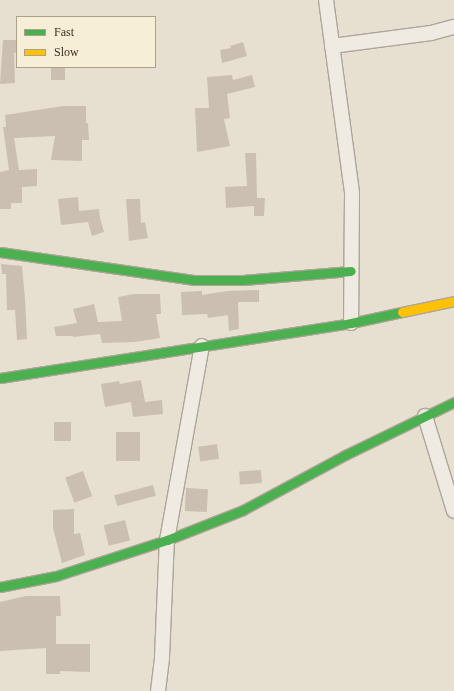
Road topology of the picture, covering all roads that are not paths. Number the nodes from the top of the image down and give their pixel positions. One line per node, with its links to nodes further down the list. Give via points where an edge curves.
1 (326, 0): 3 (street)
2 (454, 26): 3 (street, via 431,33)
3 (332, 46): 5 (street, via 352,193)
4 (0, 252): 5 (street, via 195,280 242,280)
5 (351, 271): 7 (street)
6 (454, 301): 7 (street)
7 (351, 323): 8 (street)
8 (202, 346): 9 (street); 13 (street)
9 (0, 378)
10 (454, 402): 11 (street)
11 (425, 416): 12 (street); 13 (street, via 242,510)
12 (454, 511)
13 (167, 540): 14 (street, via 56,576); 15 (street)
14 (0, 587)
15 (158, 691)

